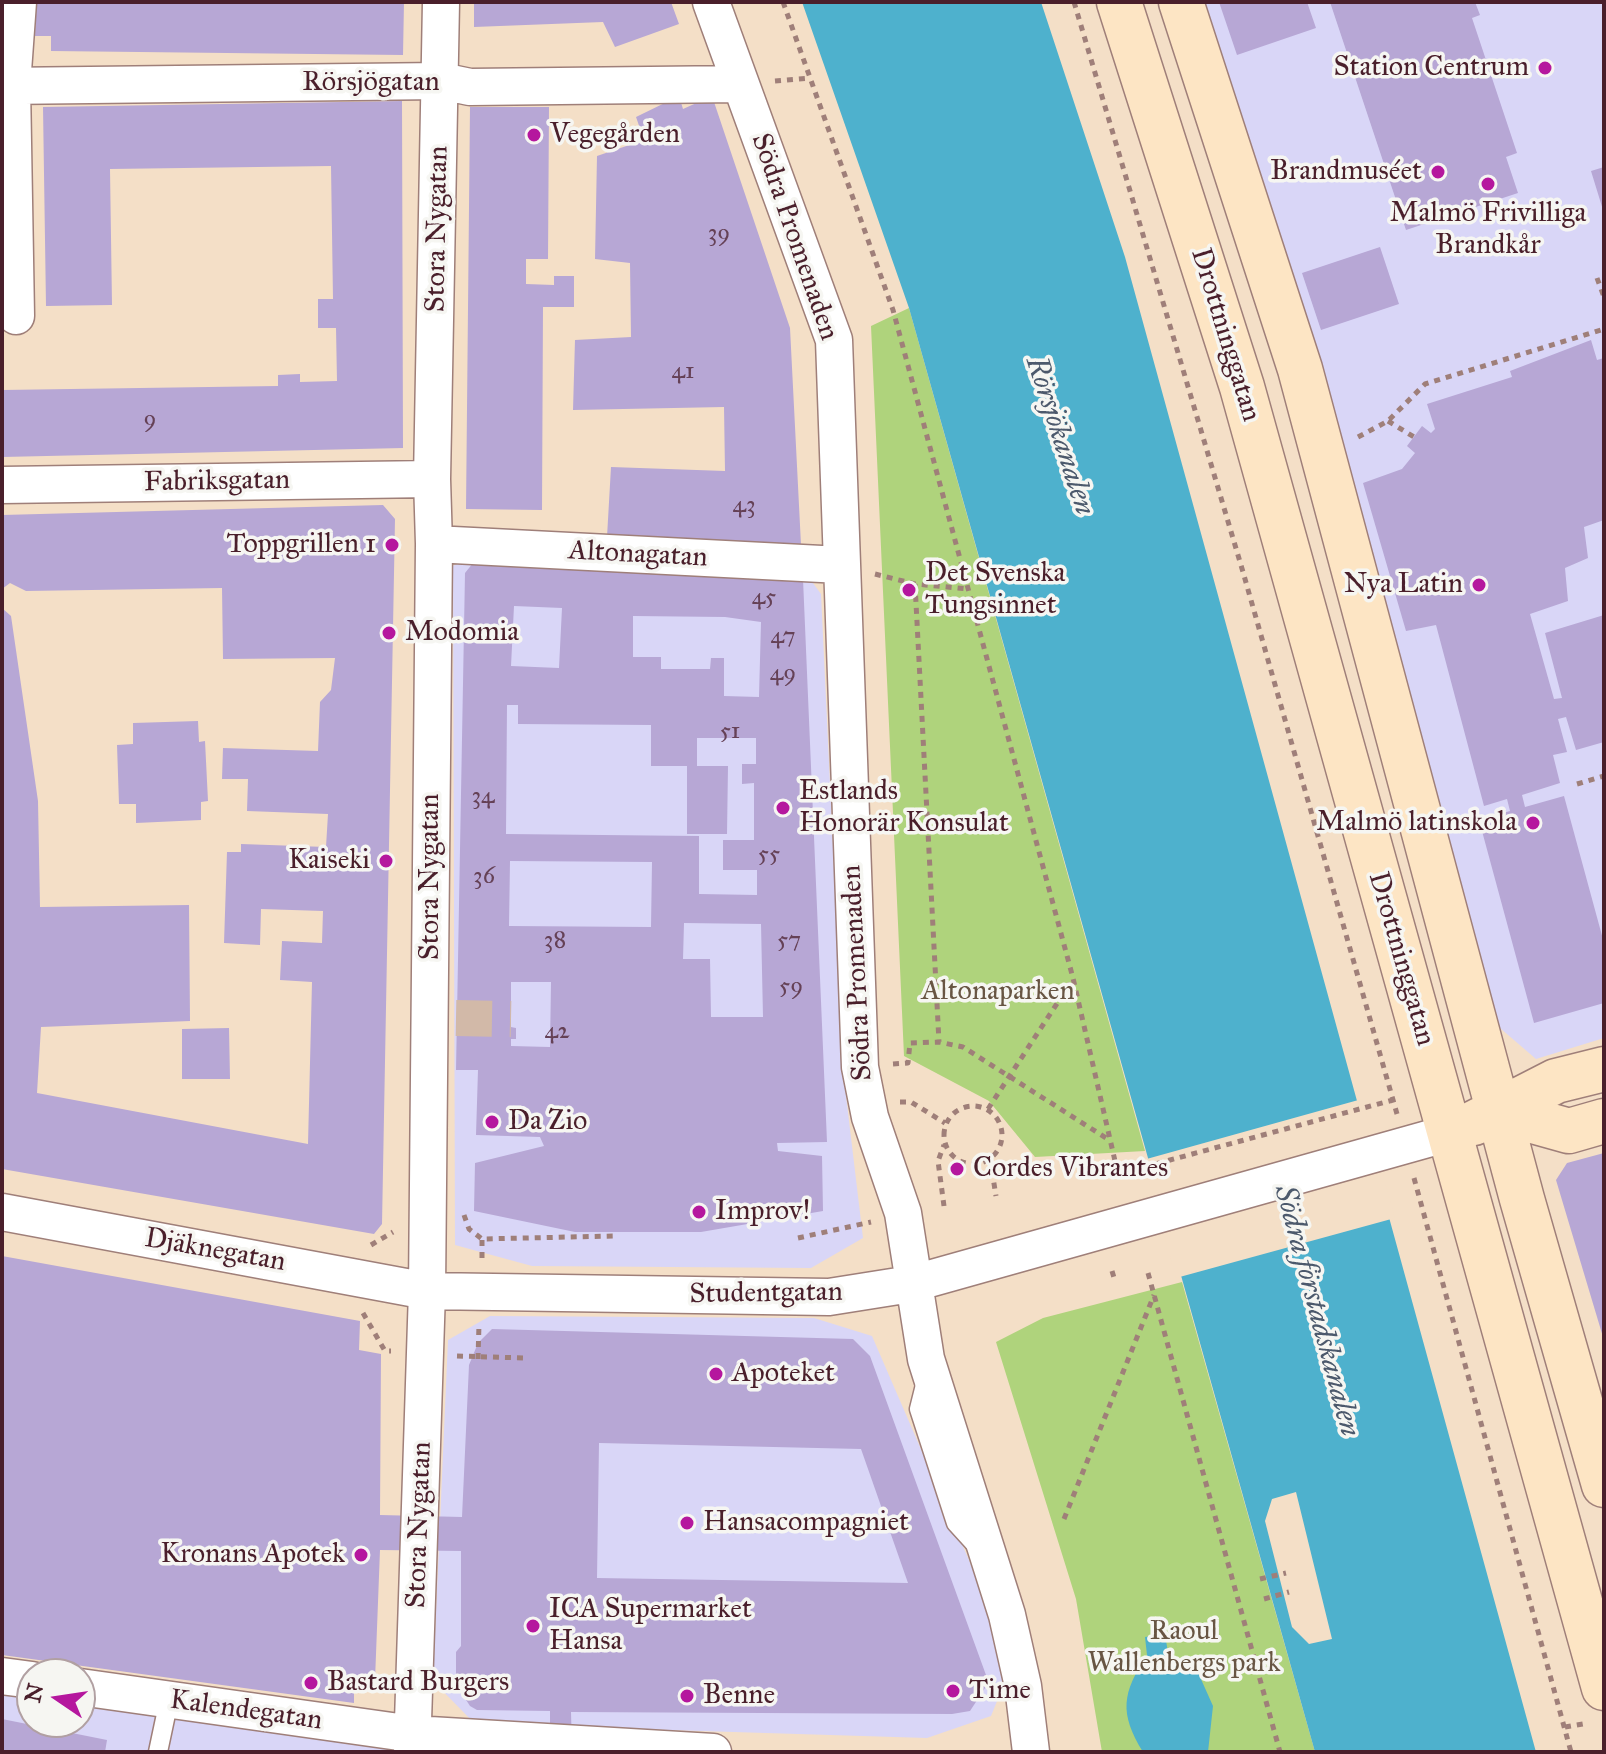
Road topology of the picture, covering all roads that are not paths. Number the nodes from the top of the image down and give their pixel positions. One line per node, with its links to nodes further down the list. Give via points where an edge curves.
1 (18, 2): 8 (street)
2 (441, 2): 6 (street, Stora Nygatan)
3 (711, 2): 7 (street, Södra Promenaden)
4 (1119, 2): 17 (main road, Drottninggatan, via 1242,387)
5 (1181, 2): 15 (main road, Drottninggatan, via 1300,369)
6 (441, 81): 7 (street, Rörsjögatan, via 470,87); 8 (street, Rörsjögatan); 10 (street, Stora Nygatan)
7 (740, 84): 13 (street, Södra Promenaden, via 834,340)
8 (7, 85): 9 (street)
9 (16, 316)
10 (432, 479): 11 (street, Fabriksgatan); 12 (street, Stora Nygatan)
11 (2, 485)
12 (434, 544): 13 (street, Altonagatan); 20 (street, Stora Nygatan)
13 (841, 565): 19 (street, Södra Promenaden, via 860,1067 903,1213)
14 (1604, 1069): 15 (main road, via 1556,1081)
15 (1501, 1112): 16 (main road, via 1569,1131); 17 (main road); 21 (main road, Drottninggatan)
16 (1604, 1121)
17 (1449, 1133): 19 (street, Studentgatan); 22 (main road, Drottninggatan)
18 (2, 1212): 20 (street, Djäknegatan)
19 (911, 1284): 20 (street, Studentgatan, via 829,1297); 28 (street, Södra Promenaden, via 929,1371 1023,1686)
20 (427, 1291): 25 (street, Stora Nygatan)
21 (1604, 1485)
22 (1604, 1688)
23 (96, 1689): 24 (street, Kalendegatan)
24 (169, 1700): 25 (street, Kalendegatan); 26 (lane)
25 (412, 1743): 27 (street, Kalendegatan)
26 (158, 1752)
27 (713, 1752)
28 (1031, 1752)

